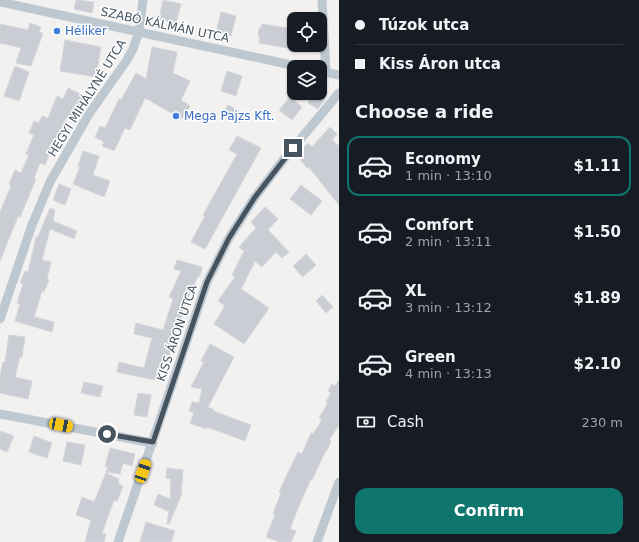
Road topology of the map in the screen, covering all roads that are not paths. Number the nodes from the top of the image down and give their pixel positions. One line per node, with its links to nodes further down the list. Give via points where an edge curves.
1 (143, 0): 4 (street, HEGYI MIHÁLYNÉ UTCA)
2 (322, 0): 5 (street)
3 (0, 2): 4 (street, SZABÓ KÁLMÁN UTCA)
4 (139, 32): 6 (street, SZABÓ KÁLMÁN UTCA); 10 (street, HEGYI MIHÁLYNÉ UTCA, via 127,60 89,114 50,182 32,225)
5 (323, 60)
6 (287, 64)
7 (327, 73): 8 (street)
8 (339, 75)
9 (339, 94): 12 (street, KISS ÁRON UTCA, via 255,197 229,238 207,282)
10 (0, 319)
11 (0, 414): 12 (street)
12 (153, 442): 14 (street, KISS ÁRON UTCA)
13 (339, 482): 15 (street)
14 (118, 542)
15 (317, 542)

